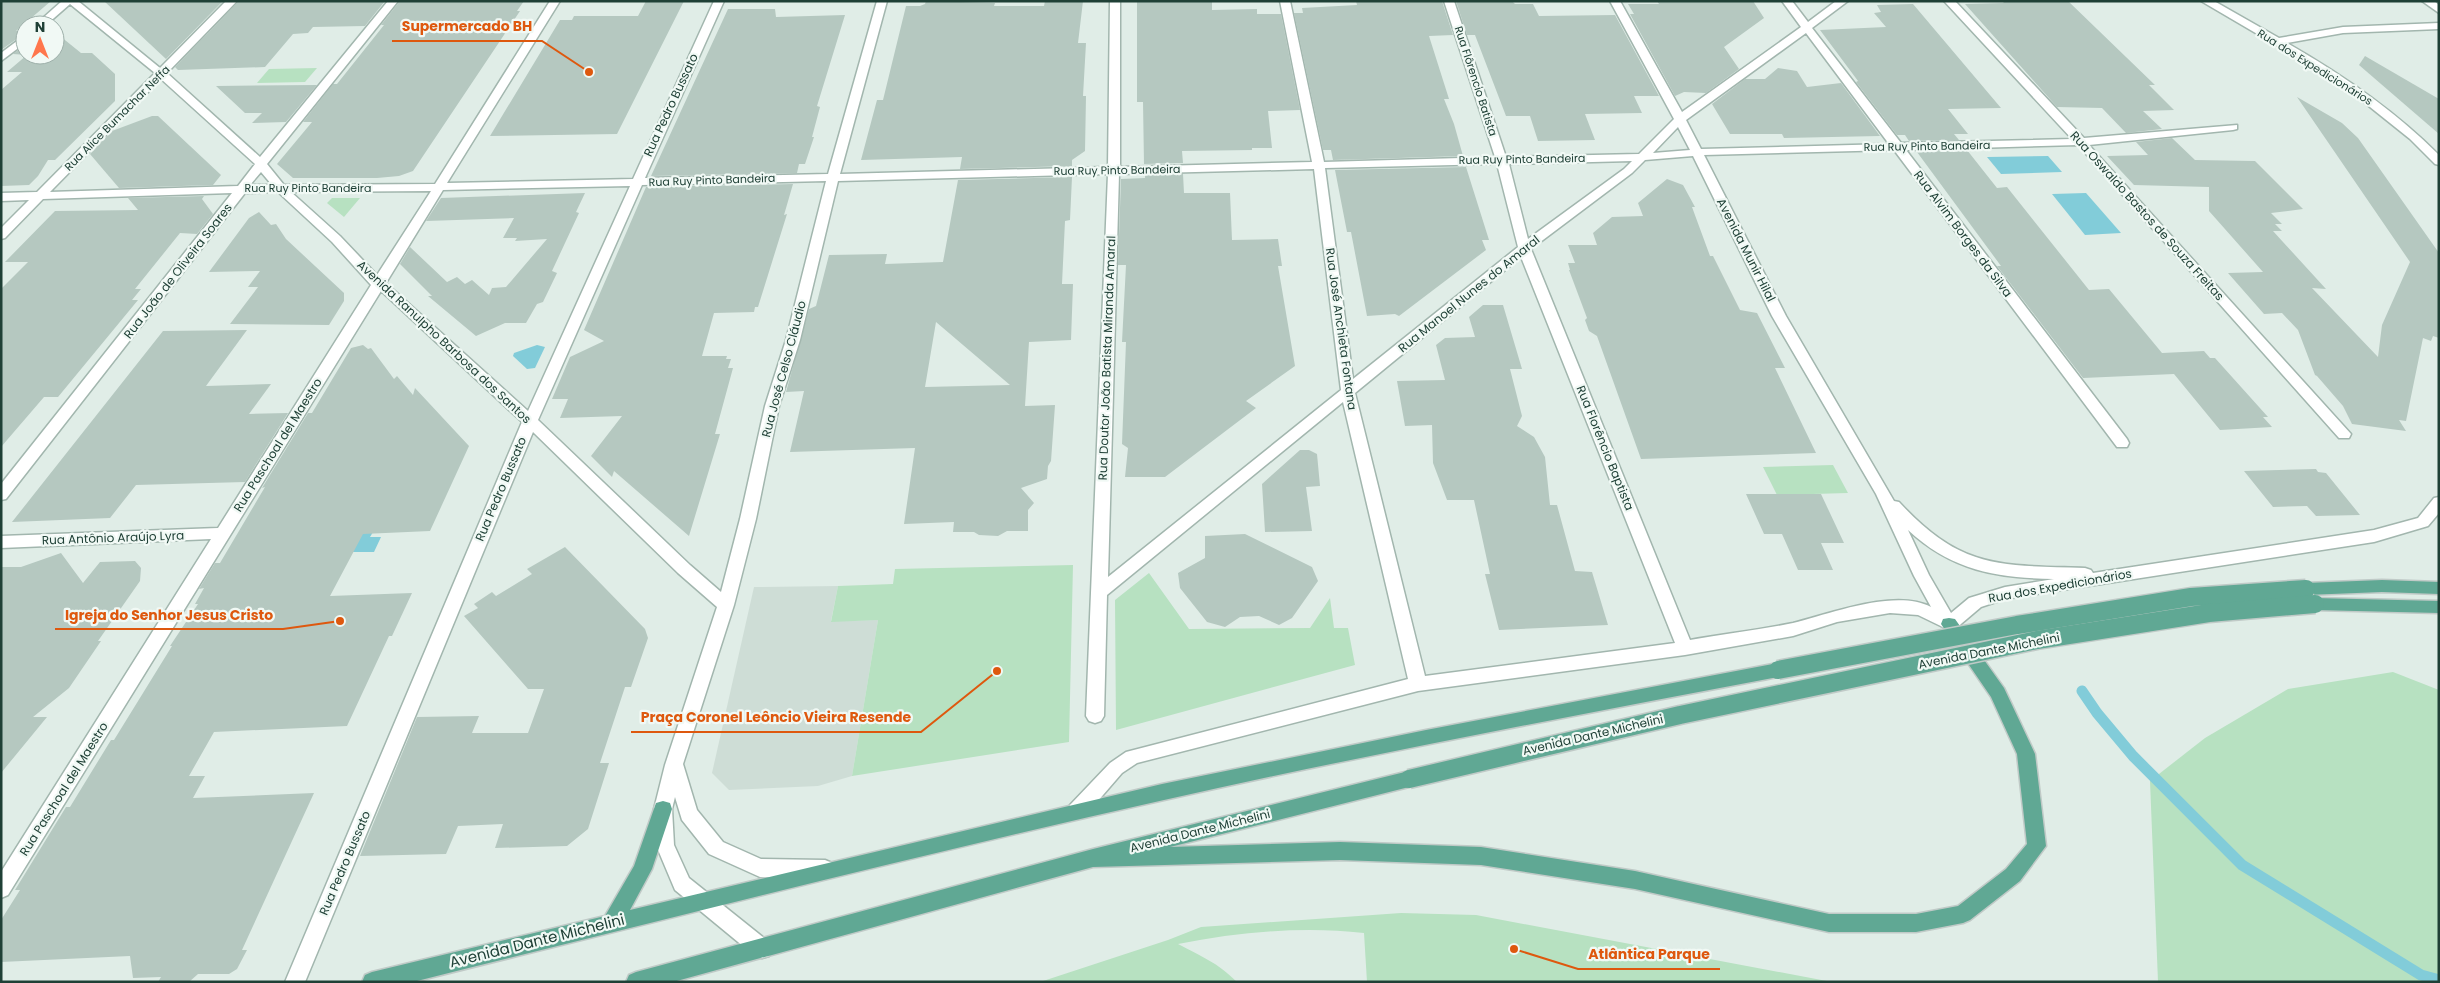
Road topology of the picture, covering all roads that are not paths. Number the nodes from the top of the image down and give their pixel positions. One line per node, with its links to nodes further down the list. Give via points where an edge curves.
1 (70, 1): 17 (street); 23 (street, Avenida Ranulpho Barbosa dos Santos)
2 (232, 1): 23 (street, Rua Alice Bumachar Neffa)
3 (393, 1): 34 (street, Rua João de Oliveira Soares)
4 (555, 1): 39 (street, Rua Paschoal del Maestro)
5 (719, 1): 38 (street, Rua Pedro Bussato)
6 (882, 1): 37 (street, Rua José Celso Cláudio)
7 (1115, 1): 36 (street, Rua Doutor João Batista Miranda Amaral)
8 (1285, 1): 35 (street, Rua José Anchieta Fontana)
9 (1449, 1): 32 (street, Rua Flôrencio Batista)
10 (1615, 1): 26 (street, Avenida Munir Hilal)
11 (1787, 1): 19 (street, Rua Alvim Borges da Silva)
12 (1844, 1): 19 (street, Rua Manoel Nunes do Amaral)
13 (1949, 1): 28 (street, Rua Oswaldo Bastos de Souza Freitas)
14 (2206, 1): 20 (street, Rua dos Expedicionários)
15 (2427, 1): 16 (street)
16 (2439, 10)
17 (52, 15)
18 (2439, 26): 20 (street, via 2343,30)
19 (1806, 28): 26 (street, Rua Manoel Nunes do Amaral); 29 (street, Rua Alvim Borges da Silva)
20 (2276, 42): 33 (street, Rua dos Expedicionários, via 2382,108)
21 (15, 46): 22 (street)
22 (1, 58)
23 (162, 73): 24 (street, Avenida Ranulpho Barbosa dos Santos); 25 (street, Rua Alice Bumachar Neffa)
24 (178, 87): 25 (street); 34 (street, Avenida Ranulpho Barbosa dos Santos)
25 (137, 98): 42 (street, Rua Alice Bumachar Neffa)
26 (1680, 119): 30 (street, Avenida Munir Hilal); 31 (street, Rua Manoel Nunes do Amaral)
27 (2233, 127): 28 (street, Rua Ruy Pinto Bandeira)
28 (2081, 142): 29 (street, Rua Ruy Pinto Bandeira); 49 (street, Rua Oswaldo Bastos de Souza Freitas)
29 (1896, 147): 30 (street, Rua Ruy Pinto Bandeira); 50 (street, Rua Alvim Borges da Silva)
30 (1697, 153): 31 (street, Rua Ruy Pinto Bandeira); 51 (street, Avenida Munir Hilal, via 1779,316)
31 (1645, 156): 32 (street, Rua Ruy Pinto Bandeira); 45 (street, Rua Manoel Nunes do Amaral)
32 (1501, 159): 35 (street, Rua Ruy Pinto Bandeira); 45 (street, Rua Flôrencio Batista)
33 (2439, 162)
34 (261, 164): 40 (street, Rua João de Oliveira Soares); 41 (street, Avenida Ranulpho Barbosa dos Santos)
35 (1318, 164): 36 (street, Rua Ruy Pinto Bandeira); 47 (street, Rua José Anchieta Fontana)
36 (1114, 170): 37 (street, Rua Ruy Pinto Bandeira); 58 (street, Rua Doutor João Batista Miranda Amaral)
37 (832, 177): 38 (street, Rua Ruy Pinto Bandeira); 59 (street, Rua José Celso Cláudio, via 793,340 772,406)
38 (636, 182): 39 (street, Rua Ruy Pinto Bandeira); 48 (street, Rua Pedro Bussato)
39 (440, 187): 41 (street, Rua Ruy Pinto Bandeira); 46 (street, Rua Paschoal del Maestro)
40 (243, 189): 41 (street, Rua Ruy Pinto Bandeira); 42 (street, Rua Ruy Pinto Bandeira); 52 (street, Rua João de Oliveira Soares)
41 (281, 189): 46 (street, Avenida Ranulpho Barbosa dos Santos)
42 (39, 196): 43 (street, Rua Ruy Pinto Bandeira); 44 (street, Rua Alice Bumachar Neffa)
43 (1, 197)
44 (1, 235)
45 (1524, 248): 47 (street, Rua Manoel Nunes do Amaral); 62 (street, Rua Florêncio Baptista)
46 (378, 283): 48 (street, Avenida Ranulpho Barbosa dos Santos); 54 (street, Rua Paschoal del Maestro)
47 (1348, 393): 58 (street, Rua Manoel Nunes do Amaral); 63 (street, Rua José Anchieta Fontana)
48 (530, 421): 59 (street, Avenida Ranulpho Barbosa dos Santos, via 684,570); 74 (street, Rua Pedro Bussato)
49 (2344, 434)
50 (2122, 442)
51 (1883, 494): 56 (street, Avenida Munir Hilal, via 1918,532 1953,556 1988,567 2021,572); 61 (street, Avenida Munir Hilal)
52 (1, 495)
53 (2439, 502): 56 (street, Rua dos Expedicionários, via 2423,522 2374,536)
54 (224, 534): 55 (street, Rua Antônio Araújo Lyra); 70 (street, Rua Paschoal del Maestro)
55 (1, 542)
56 (2124, 575): 61 (street, Rua dos Expedicionários, via 2005,593 1974,602)
57 (2439, 588): 67 (main road, Avenida Dante Michelini, bridge, via 2382,586 2191,597 2016,625 1391,744)
58 (1099, 593): 64 (street, Rua Doutor João Batista Miranda Amaral)
59 (726, 606): 65 (street, Rua José Celso Cláudio)
60 (2439, 607): 68 (main road, Avenida Dante Michelini, bridge, via 2315,604 2209,613 2037,640 1670,717)
61 (1949, 624): 62 (street, via 1920,608 1890,607 1838,616 1793,629); 68 (main road, via 1998,693 2026,754 2037,846 2013,875 1963,914 1916,923 1829,923 1634,880 1481,856 1340,851)
62 (1685, 648): 63 (street)
63 (1418, 684): 67 (street, via 1132,757 1116,768)
64 (1095, 716)
65 (674, 765): 66 (street, Rua José Celso Cláudio); 69 (street, via 689,814 716,848 760,868)
66 (663, 810): 71 (street, via 665,844 671,862 682,884); 72 (main road, via 642,869)
67 (1077, 811): 69 (main road, Avenida Dante Michelini)
68 (1093, 858): 73 (main road, Avenida Dante Michelini)
69 (836, 869): 71 (main road, Avenida Dante Michelini)
70 (1, 889)
71 (703, 901): 72 (main road, Avenida Dante Michelini); 73 (street)
72 (611, 924): 75 (main road, Avenida Dante Michelini)
73 (762, 949): 76 (main road, Avenida Dante Michelini)
74 (295, 982)
75 (372, 982)
76 (636, 982)

